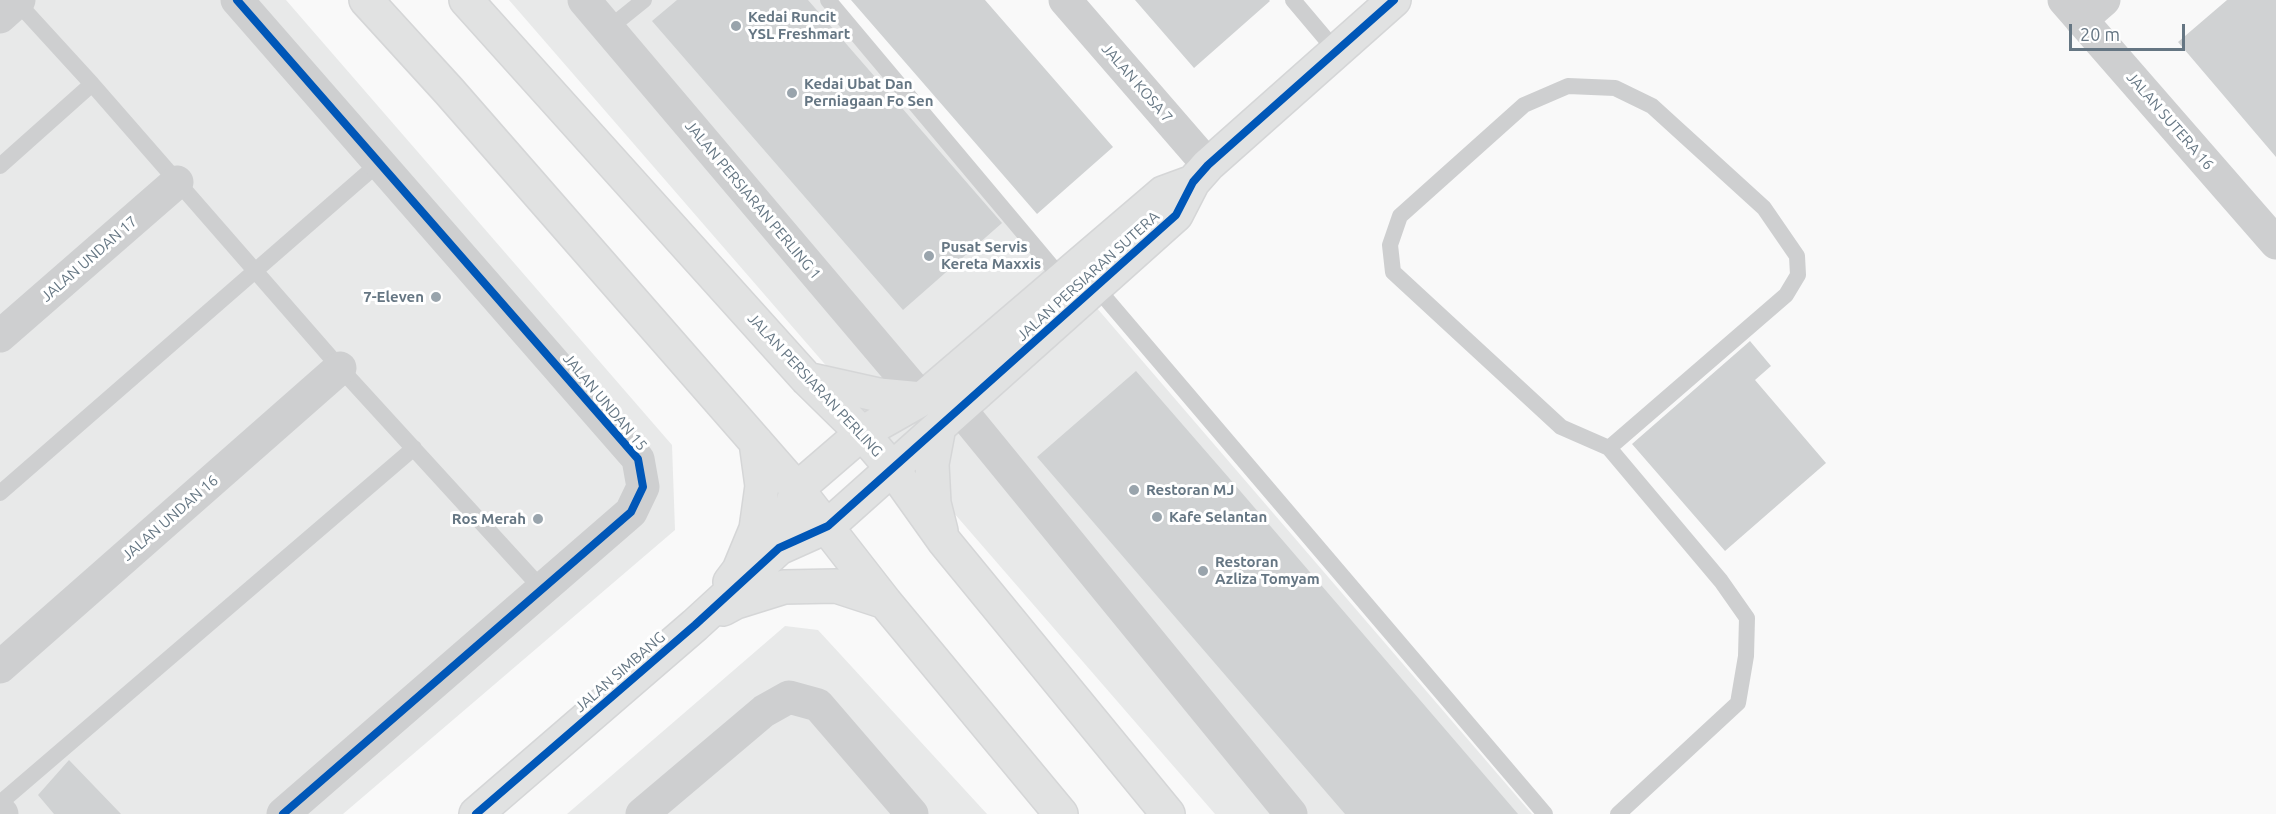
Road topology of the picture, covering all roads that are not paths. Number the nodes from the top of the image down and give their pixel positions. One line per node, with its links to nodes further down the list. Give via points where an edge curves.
1 (237, 0): 15 (street, JALAN UNDAN 15)
2 (366, 0): 29 (main road)
3 (466, 0): 25 (main road, JALAN PERSIARAN PERLING)
4 (584, 0): 12 (street, JALAN PERSIARAN PERLING 1)
5 (644, 0): 12 (lane)
6 (828, 0): 21 (lane)
7 (1065, 0): 17 (street, JALAN KOSA 7)
8 (1293, 0): 13 (lane)
9 (1394, 0): 13 (main road, JALAN PERSIARAN SUTERA)
10 (12, 6): 14 (lane)
11 (2083, 7): 19 (street, JALAN SUTERA 16)
12 (608, 29): 26 (street, JALAN PERSIARAN PERLING 1)
13 (1336, 51): 17 (main road, JALAN PERSIARAN SUTERA)
14 (92, 84): 16 (lane); 18 (lane)
15 (380, 163): 20 (lane); 38 (street, JALAN UNDAN 15, via 638,459 643,487 631,512)
16 (0, 166)
17 (1201, 174): 21 (main road, JALAN PERSIARAN SUTERA, via 1163,193); 22 (main road, JALAN PERSIARAN SUTERA, via 1176,215)
18 (177, 182): 20 (lane); 23 (street, JALAN UNDAN 17)
19 (2276, 243)
20 (256, 269): 24 (lane); 34 (lane)
21 (1063, 280): 26 (main road, JALAN PERSIARAN SUTERA)
22 (1096, 287): 27 (main road, JALAN PERSIARAN SUTERA); 50 (lane)
23 (0, 336)
24 (340, 368): 30 (lane); 41 (street, JALAN UNDAN 16)
25 (807, 378): 26 (main road, via 879,395); 28 (main road, JALAN PERSIARAN PERLING)
26 (922, 399): 28 (main road, JALAN PERSIARAN SUTERA)
27 (949, 418): 32 (main road, JALAN PERSIARAN SUTERA); 36 (main road, via 932,464 934,503); 49 (street)
28 (862, 433): 32 (main road, JALAN PERSIARAN PERLING); 33 (main road, JALAN PERSIARAN SUTERA)
29 (756, 442): 33 (main road); 40 (main road, via 762,486 756,529 739,570)
30 (414, 448): 38 (lane); 42 (lane)
31 (1609, 448): 31 (lane, via 1561,427 1392,272 1390,245 1400,216 1524,105 1568,86 1615,88 1652,106 1764,208 1797,256 1798,275 1786,295); 51 (lane, via 1721,581 1747,618 1746,656 1737,703)
32 (892, 468): 35 (main road, JALAN PERSIARAN SUTERA); 36 (main road, JALAN PERSIARAN PERLING)
33 (797, 489): 35 (main road); 37 (main road)
34 (0, 493)
35 (828, 526): 37 (main road, JALAN PERSIARAN SUTERA); 39 (main road)
36 (944, 541): 48 (main road, JALAN PERSIARAN PERLING)
37 (779, 548): 40 (main road, JALAN SIMBANG)
38 (543, 590): 44 (street, JALAN UNDAN 15)
39 (885, 602): 40 (main road, via 836,586 784,587 735,602); 47 (main road)
40 (695, 625): 45 (main road, JALAN SIMBANG)
41 (0, 667)
42 (0, 803)
43 (649, 812): 46 (street, via 764,711 789,697 818,705)
44 (283, 814)
45 (476, 814)
46 (912, 814)
47 (1060, 814)
48 (1168, 814)
49 (1291, 814)
50 (1545, 814)
51 (1618, 814)

